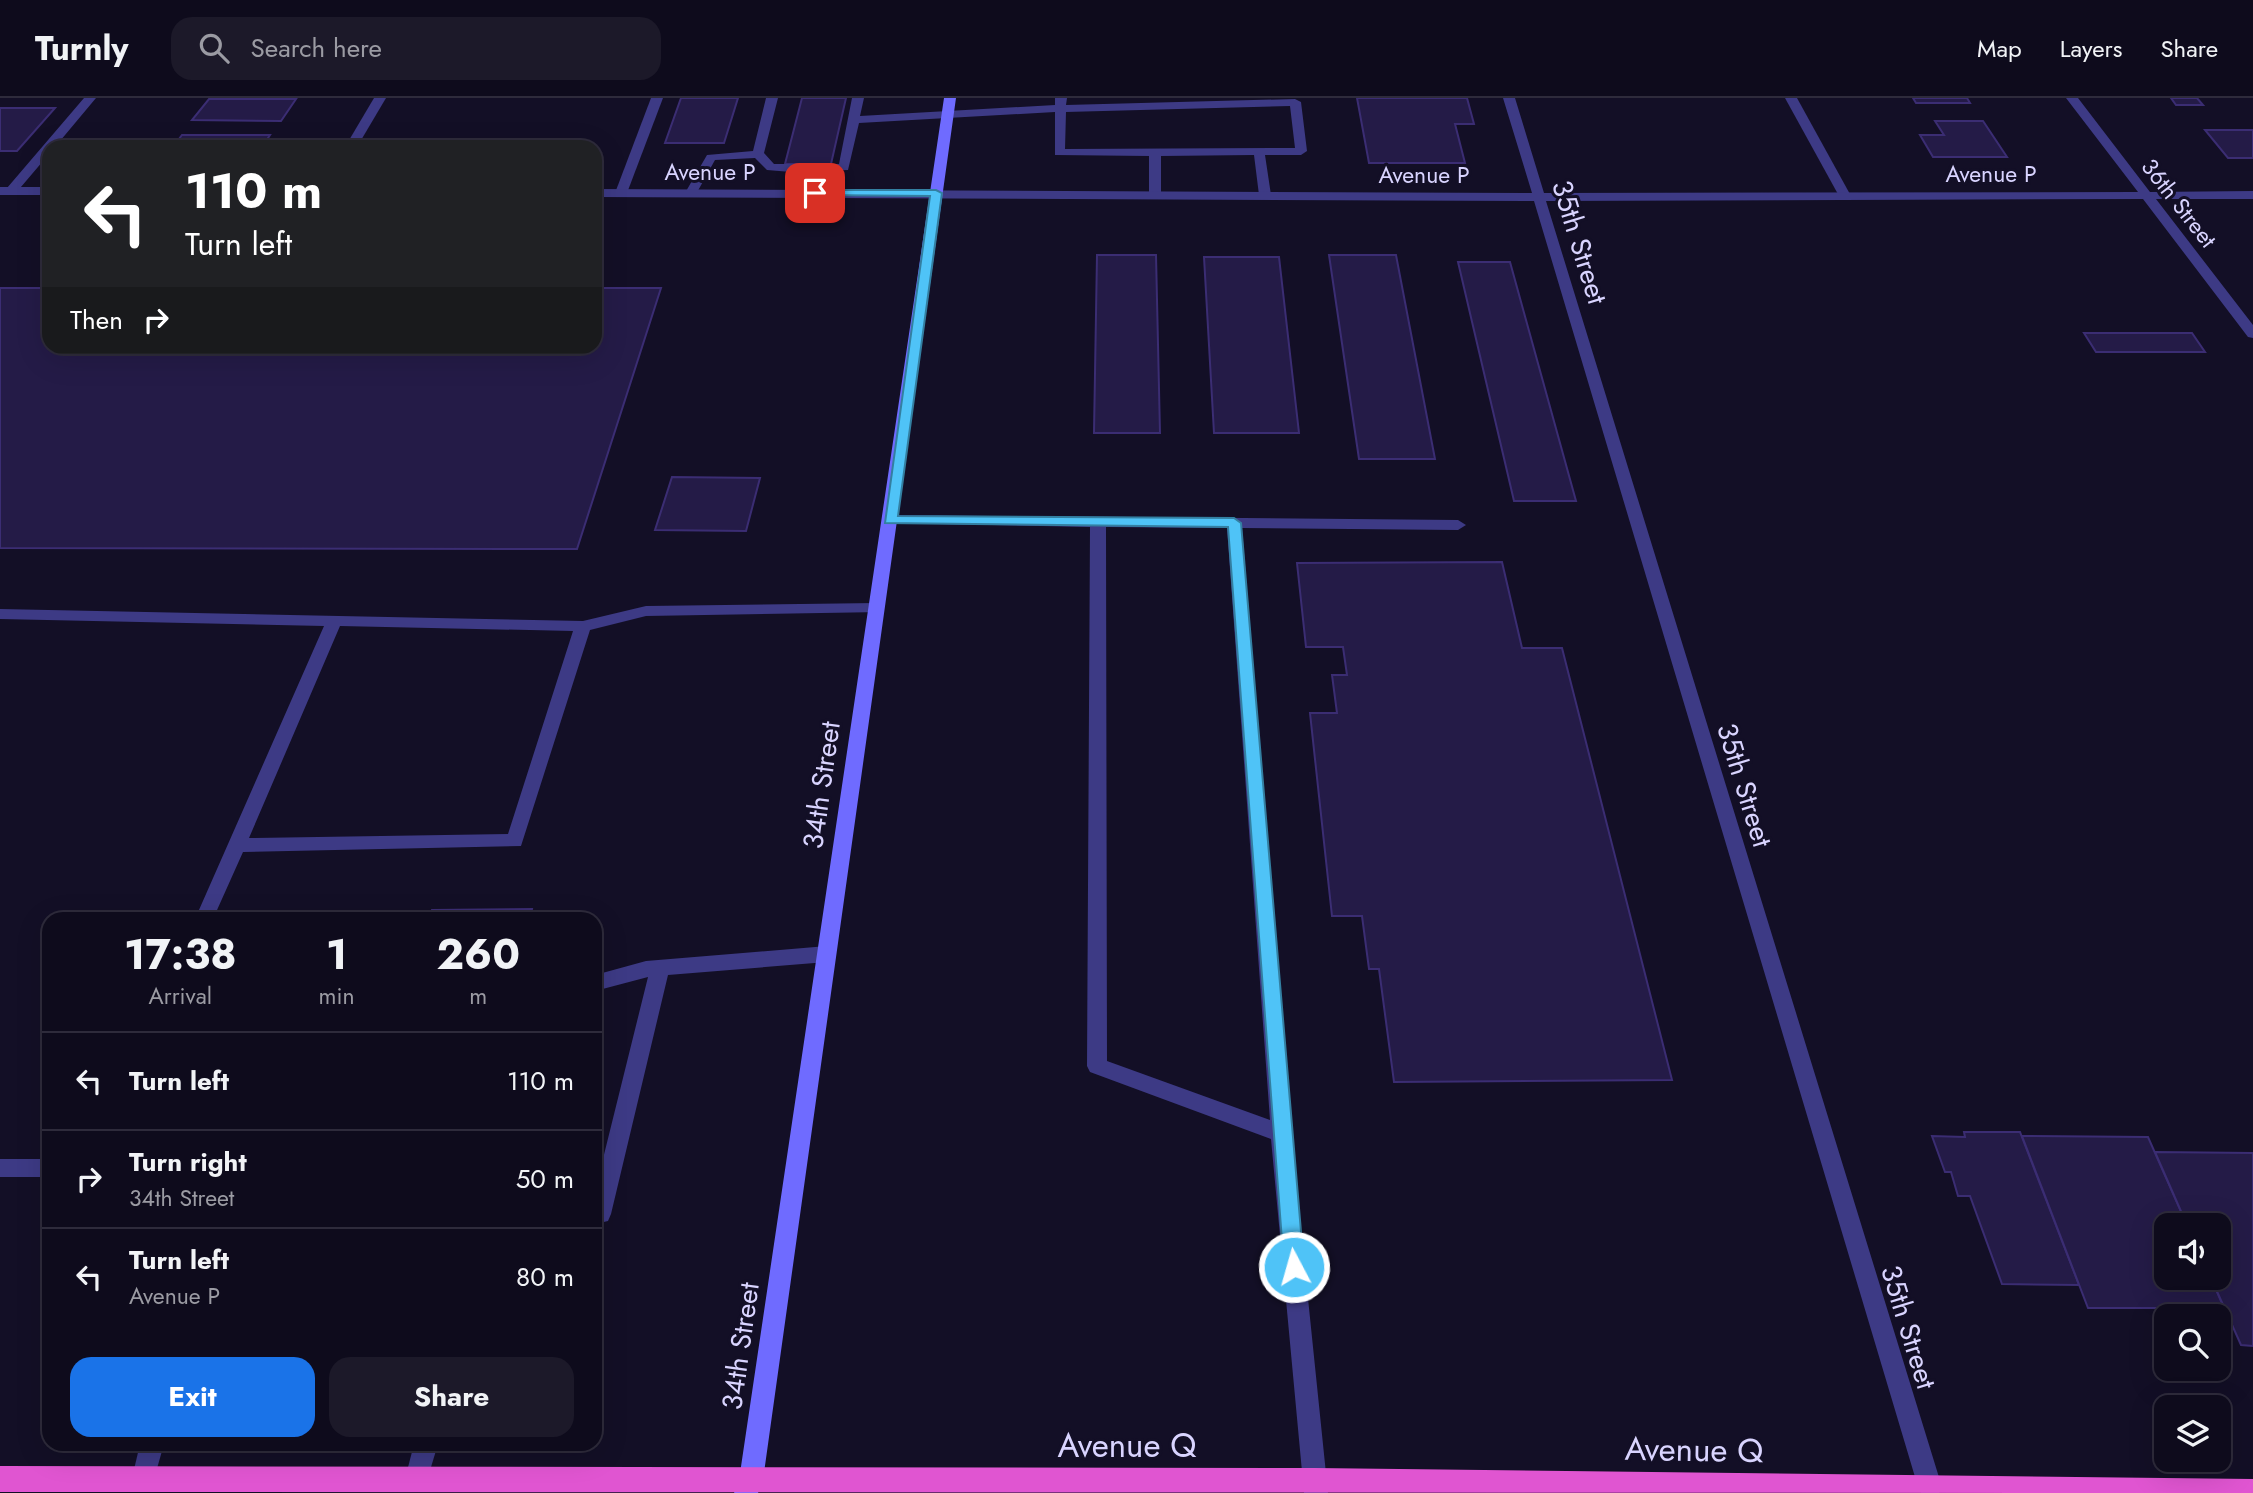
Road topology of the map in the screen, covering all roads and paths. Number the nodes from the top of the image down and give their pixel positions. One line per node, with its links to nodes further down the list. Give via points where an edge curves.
1 (90, 98): 13 (street)
2 (380, 98): 14 (street)
3 (657, 98): 23 (street)
4 (772, 98): 18 (street)
5 (858, 98): 12 (street)
6 (950, 98): 11 (main road, 34th Street)
7 (1508, 98): 32 (street, 35th Street)
8 (1791, 98): 31 (street)
9 (2072, 98): 29 (street, 36th Street)
10 (1060, 103): 11 (street); 16 (street, via 1295,102 1301,151); 17 (street, via 1059,153)
11 (948, 113): 12 (street); 26 (main road, 34th Street)
12 (855, 120): 19 (street, via 845,167)
13 (52, 140)
14 (355, 140)
15 (42, 151): 20 (street)
16 (1259, 152): 17 (street); 28 (street)
17 (1155, 153): 27 (street)
18 (758, 154): 19 (street, via 771,167); 24 (street, via 711,157)
19 (798, 169): 25 (street)
20 (6, 191): 21 (street)
21 (42, 191)
22 (602, 192): 23 (street, Avenue P)
23 (621, 192): 24 (street, Avenue P)
24 (691, 193): 25 (street, Avenue P)
25 (790, 193): 26 (street, Avenue P)
26 (936, 193): 27 (street, Avenue P); 34 (main road, 34th Street)
27 (1154, 195): 28 (street, Avenue P)
28 (1265, 195): 32 (street, Avenue P)
29 (2146, 195): 30 (street, Avenue P); 31 (street, Avenue P); 33 (street, 36th Street)
30 (2253, 195)
31 (1844, 196): 32 (street, Avenue P)
32 (1539, 197): 61 (street, 35th Street)
33 (2253, 334)
34 (890, 520): 35 (street); 38 (main road, 34th Street)
35 (1098, 522): 36 (street); 47 (street, via 1097,1066)
36 (1234, 523): 37 (street); 47 (street)
37 (1458, 525)
38 (876, 608): 41 (street, via 646,611); 44 (main road, 34th Street)
39 (0, 614): 40 (street)
40 (334, 621): 41 (street); 42 (street)
41 (583, 626): 42 (street, via 515,841)
42 (237, 845): 43 (street)
43 (207, 912)
44 (827, 954): 45 (street); 64 (main road, 34th Street)
45 (660, 968): 46 (street); 50 (street)
46 (602, 981)
47 (1281, 1133): 60 (street)
48 (0, 1168): 49 (street)
49 (42, 1168)
50 (602, 1206)
51 (150, 1451): 53 (street)
52 (424, 1451): 55 (street)
53 (144, 1478): 56 (highway, Avenue Q); 58 (highway, Avenue Q)
54 (0, 1479): 58 (highway, Avenue Q)
55 (417, 1479): 57 (highway, Avenue Q); 64 (highway, Avenue Q)
56 (204, 1485): 57 (highway, Avenue Q)
57 (351, 1485)
58 (101, 1486)
59 (1046, 1487): 60 (highway, Avenue Q); 64 (highway, Avenue Q)
60 (1315, 1487): 62 (highway, Avenue Q)
61 (1930, 1487): 63 (highway, Avenue Q); 65 (highway, Avenue Q)
62 (1499, 1488): 63 (highway, Avenue Q)
63 (1683, 1488)
64 (750, 1489)
65 (2072, 1491): 66 (highway, Avenue Q)
66 (2253, 1492)

